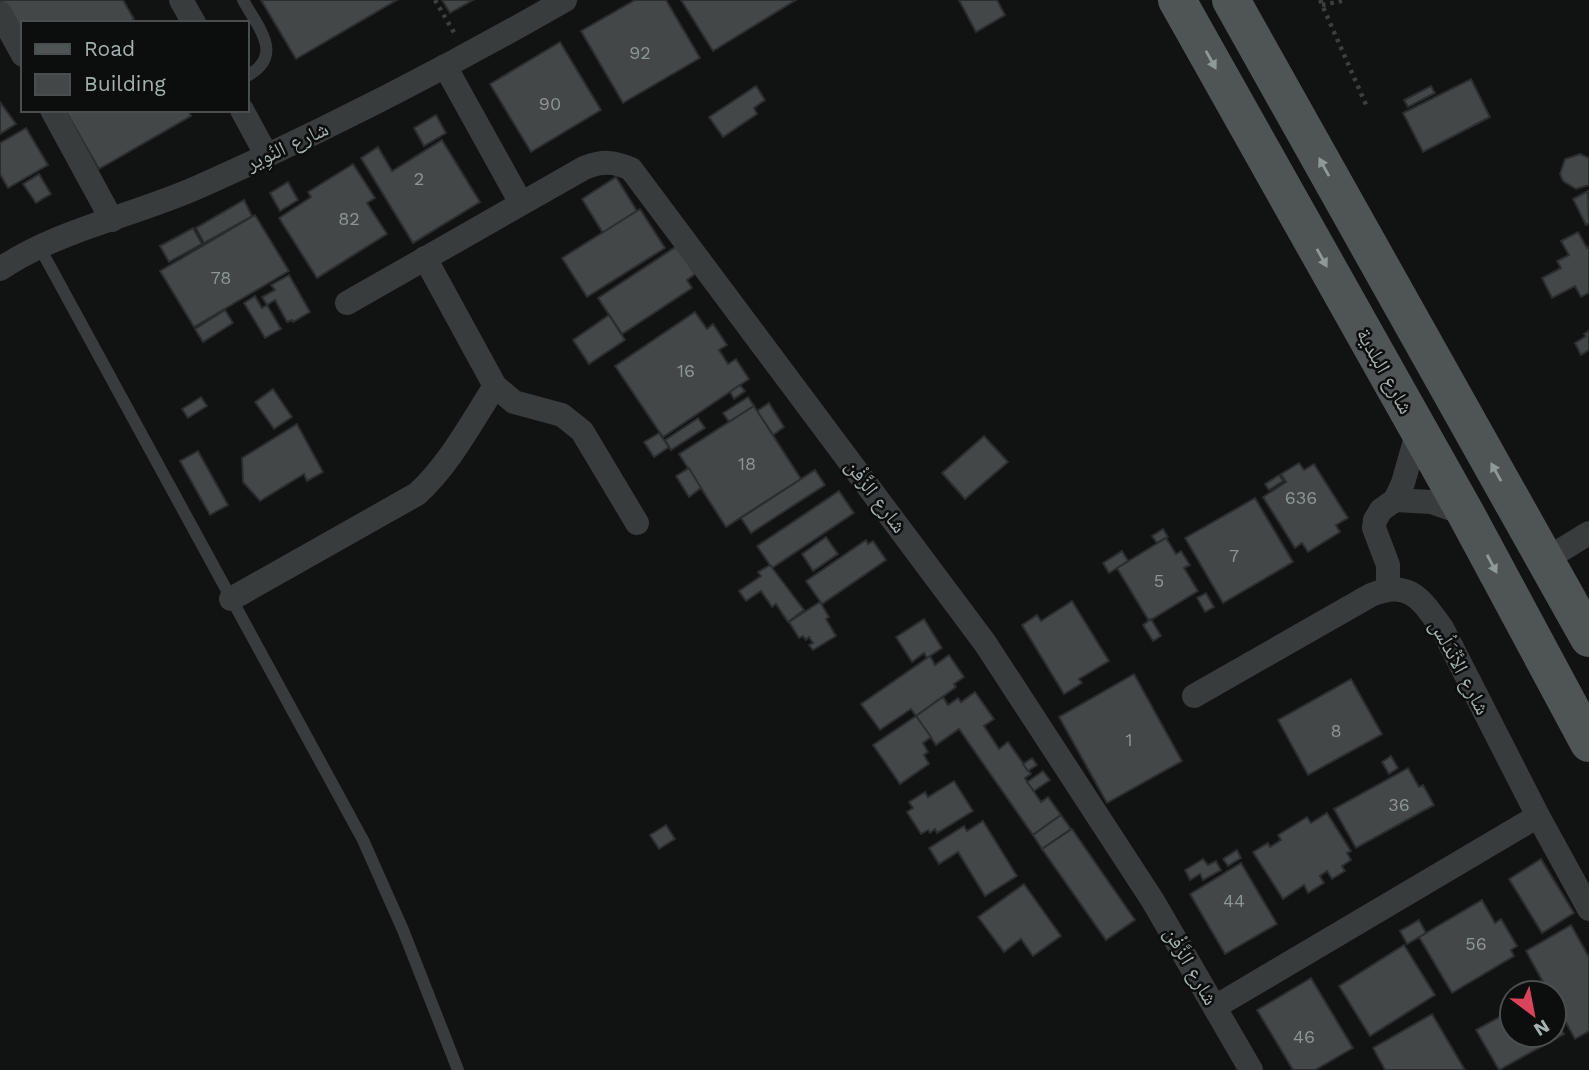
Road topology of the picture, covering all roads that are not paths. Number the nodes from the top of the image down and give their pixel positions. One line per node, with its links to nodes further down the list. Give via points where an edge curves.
1 (181, 0): 7 (street)
2 (243, 0): 10 (lane, via 268,50 261,67)
3 (565, 0): 9 (street, شارع النُوِير)
4 (1177, 0): 21 (main road, شارع البلدية, one-way to 21)
5 (1231, 0): 26 (main road, one-way to 5)
6 (0, 13): 8 (street)
7 (193, 21)
8 (21, 51)
9 (456, 61): 13 (street, شارع النُوِير); 14 (street)
10 (248, 75)
11 (53, 112): 15 (street)
12 (243, 112): 13 (street)
13 (267, 156): 15 (street, شارع النُوِير)
14 (521, 203): 17 (street, شارع الزَّفْن); 34 (street, شارع الزَّفْن, via 600,162 631,169 642,181 985,643 1153,901)
15 (112, 220): 16 (street, شارع النُوِير)
16 (40, 248): 18 (street, شارع النُوِير); 28 (lane)
17 (425, 258): 19 (street, شارع الزَّفْن); 20 (street)
18 (0, 269)
19 (347, 303)
20 (495, 386): 24 (street, via 514,402 562,415 582,430); 28 (street, via 432,481 417,495)
21 (1418, 430): 22 (street); 23 (main road, شارع البلدية)
22 (1395, 500): 23 (street, via 1431,502); 27 (street, via 1381,510 1374,528 1388,565)
23 (1466, 514): 31 (main road, شارع البلدية, one-way to 31)
24 (637, 523)
25 (1589, 533): 26 (street)
26 (1545, 560): 29 (main road)
27 (1388, 587): 30 (street); 32 (street, شارع الأنْدَلُس, via 1406,590 1422,600 1441,628)
28 (231, 599): 35 (lane, via 363,841)
29 (1589, 638)
30 (1194, 696)
31 (1589, 743)
32 (1538, 816): 33 (street, شارع الأنْدَلُس); 34 (street)
33 (1589, 909)
34 (1215, 1007): 36 (street, شارع الزَّفْن)
35 (458, 1070)
36 (1251, 1070)

